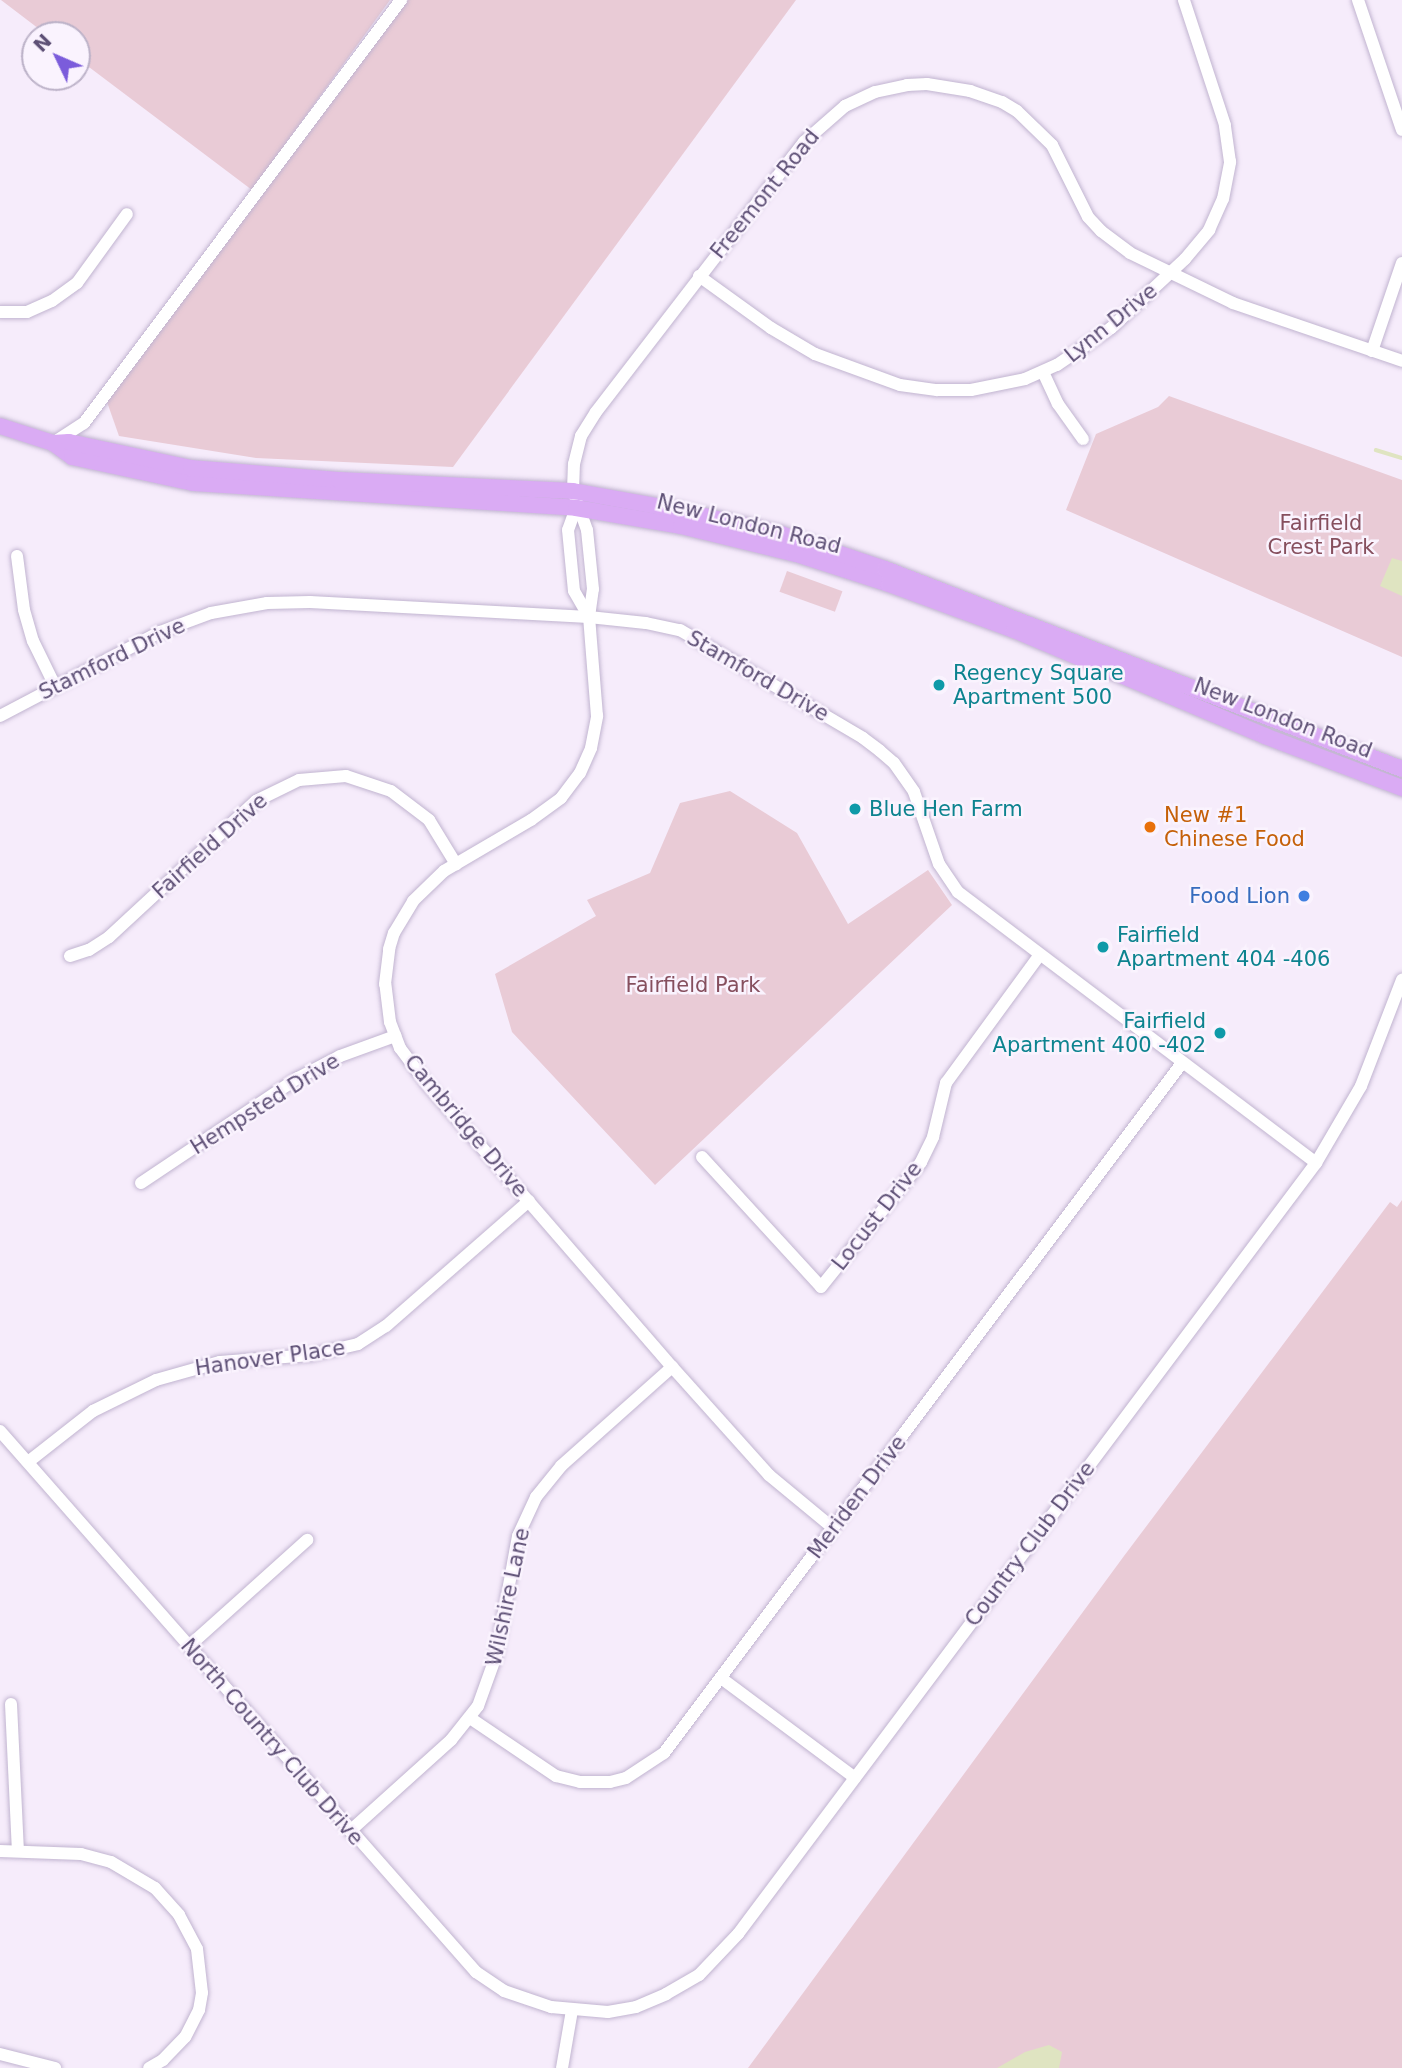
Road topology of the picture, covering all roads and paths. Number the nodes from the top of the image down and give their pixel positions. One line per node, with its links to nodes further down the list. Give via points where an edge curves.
1 (401, 0): 15 (street, via 84,423)
2 (1184, 0): 7 (street, Lynn Drive, via 1223,117 1230,162 1217,216 1199,244)
3 (1358, 0): 4 (street)
4 (1402, 130)
5 (127, 214): 9 (street, via 78,283 27,312)
6 (1402, 263): 10 (street)
7 (1170, 274): 8 (street, Freemont Road, via 1101,231 1081,205 1052,145 1017,111 970,91 927,84 875,92 832,114 804,142); 10 (street, Freemont Road, via 1269,317); 12 (street, Lynn Drive, via 1092,343)
8 (699, 276): 12 (street, Lynn Drive, via 815,354 900,384 971,390); 16 (street, Freemont Road, via 588,424 577,449)
9 (0, 312)
10 (1372, 351): 11 (street, Freemont Road)
11 (1402, 361)
12 (1043, 372): 14 (street, via 1058,404)
13 (0, 426): 15 (main road, New London Road)
14 (1083, 439)
15 (53, 443): 16 (main road, New London Road, via 69,442 191,468); 17 (main road, New London Road, via 72,457 193,483)
16 (573, 491): 17 (street, Cambridge Drive); 22 (main road, New London Road, via 679,510 809,542)
17 (576, 508): 19 (street, Cambridge Drive, via 587,530 593,589); 19 (street, Cambridge Drive, via 568,530 574,592); 23 (main road, New London Road, via 681,526 889,583)
18 (17, 555): 20 (street, via 24,610)
19 (589, 617): 20 (street, Stamford Drive, via 267,603 184,622); 24 (street, Cambridge Drive, via 597,716 587,761 571,786 548,808); 26 (street, Stamford Drive, via 680,631 863,737 910,785 939,864 958,892)
20 (55, 686): 21 (street, Stamford Drive)
21 (0, 716)
22 (1402, 769)
23 (1402, 788)
24 (456, 864): 25 (street, Fairfield Drive, via 429,820 391,791 346,776 299,780 256,801 109,937); 28 (street, Cambridge Drive, via 424,889 394,933 385,984)
25 (70, 956)
26 (1039, 956): 29 (street, Stamford Drive); 30 (street, Locust Drive, via 946,1083 939,1119 921,1162 821,1287)
27 (1402, 980): 31 (street, Country Club Drive, via 1361,1086)
28 (395, 1036): 32 (street, Hempsted Drive, via 340,1056 298,1078); 33 (street, Cambridge Drive, via 427,1084)
29 (1182, 1063): 31 (street, Stamford Drive); 37 (street, Meriden Drive)
30 (702, 1157)
31 (1316, 1163): 43 (street, Country Club Drive)
32 (141, 1183)
33 (529, 1201): 34 (street, Cambridge Drive); 36 (street, Hanover Place, via 386,1326 359,1344 311,1355 220,1362 156,1380 93,1411)
34 (672, 1367): 37 (street, Cambridge Drive, via 769,1475); 42 (street, Wilshire Lane, via 561,1466 536,1497 518,1536 490,1678)
35 (0, 1431): 36 (street, North Country Club Drive)
36 (27, 1462): 39 (street, North Country Club Drive)
37 (833, 1528): 40 (street, Meriden Drive)
38 (307, 1540): 39 (street)
39 (189, 1646): 44 (street, North Country Club Drive)
40 (721, 1678): 42 (street, Meriden Drive, via 664,1753 639,1772 610,1782 556,1776); 43 (street)
41 (11, 1704): 46 (street)
42 (470, 1718): 44 (street, Wilshire Lane, via 451,1741)
43 (855, 1778): 47 (street, Country Club Drive, via 738,1934 705,1969 636,2007 608,2012)
44 (350, 1831): 47 (street, North Country Club Drive, via 476,1972 521,1999)
45 (0, 1851): 46 (street)
46 (18, 1851): 50 (street, via 81,1854 111,1862 155,1888 179,1914 197,1949 202,1993 185,2037)
47 (572, 2010): 51 (street)
48 (0, 2054): 49 (street)
49 (55, 2068)
50 (149, 2068)
51 (562, 2068)

